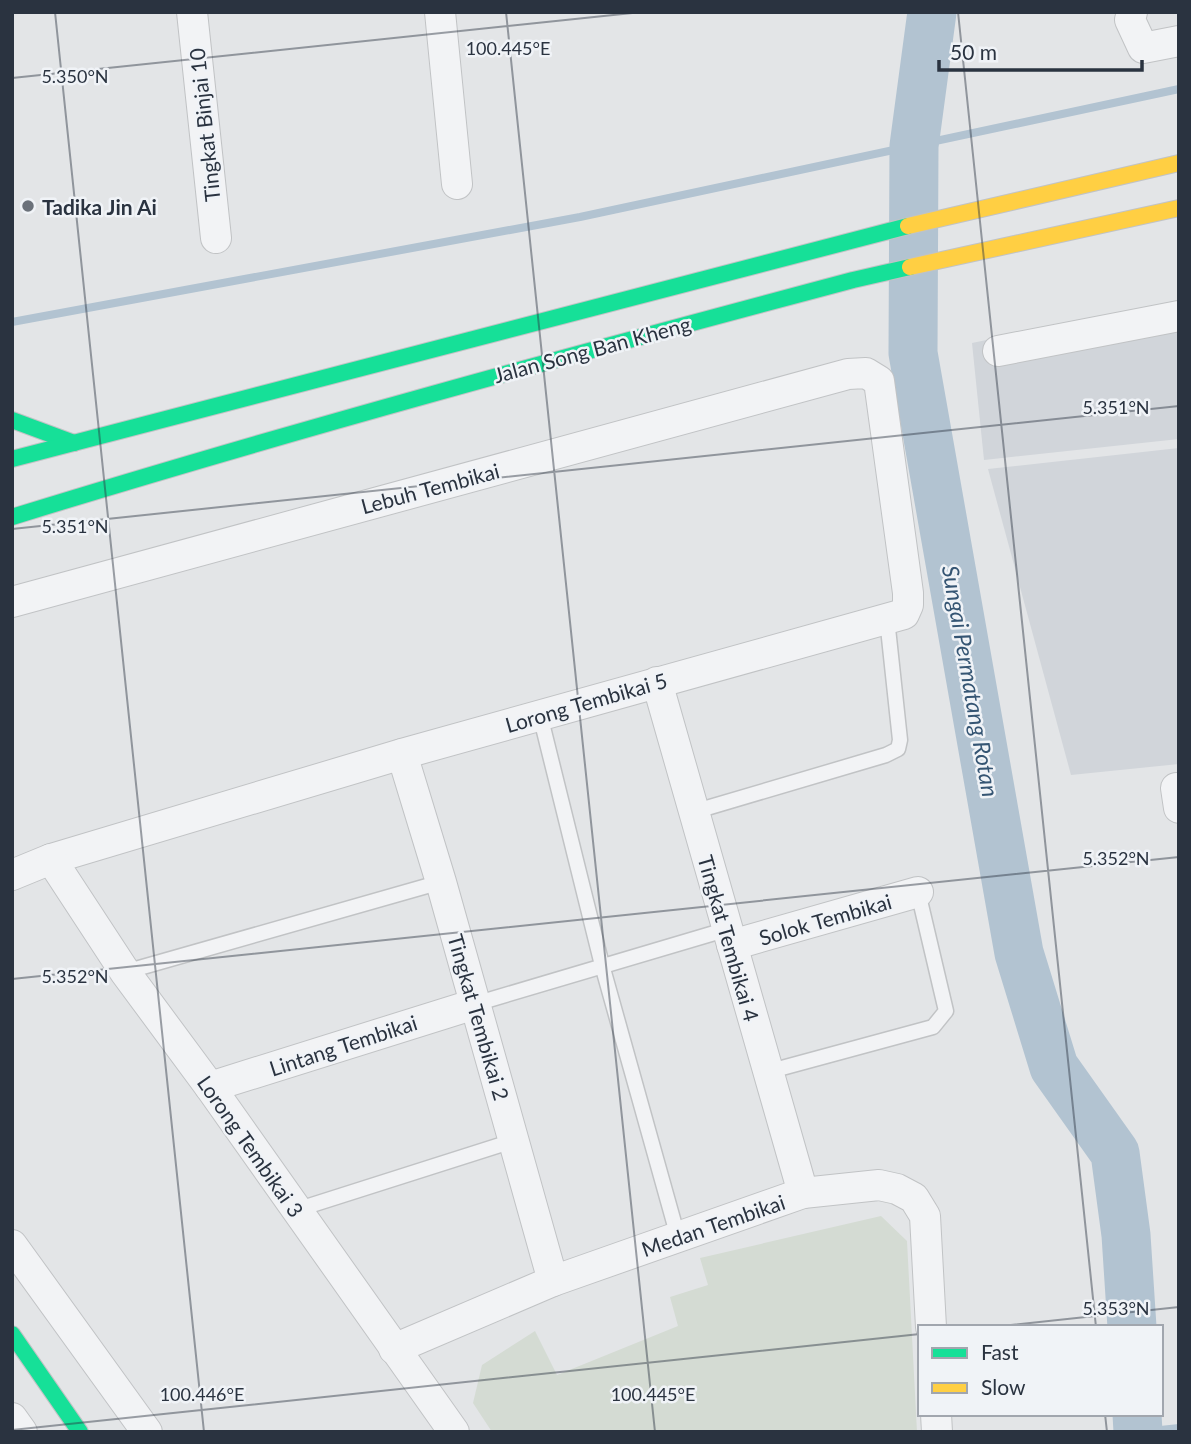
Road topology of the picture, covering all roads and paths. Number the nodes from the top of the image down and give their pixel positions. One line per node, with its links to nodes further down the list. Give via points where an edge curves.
1 (192, 12): 8 (street, Tingkat Binjai 10)
2 (440, 12): 6 (street)
3 (1132, 12): 4 (street, via 1130,19 1143,48)
4 (1179, 41)
5 (1179, 163): 12 (main road, Jalan Song Ban Kheng, via 841,242)
6 (457, 184)
7 (1179, 208): 14 (main road, Jalan Song Ban Kheng, via 853,280 458,385)
8 (216, 238)
9 (1179, 316): 10 (street)
10 (998, 351)
11 (12, 420): 12 (main road)
12 (74, 443): 13 (main road, Jalan Song Ban Kheng)
13 (12, 459)
14 (12, 517)
15 (12, 602): 16 (street, Lebuh Tembikai, via 848,374 866,373 879,382 908,593 904,614)
16 (887, 619): 17 (street, Lorong Tembikai 5); 20 (lane, via 898,749)
17 (657, 682): 18 (street, Lorong Tembikai 5); 20 (street, Tingkat Tembikai 4)
18 (540, 715): 19 (street, Lorong Tembikai 5); 26 (lane)
19 (402, 754): 21 (street, Lorong Tembikai 5); 23 (street, Tingkat Tembikai 2)
20 (693, 812): 25 (street, Tingkat Tembikai 4)
21 (51, 859): 22 (street, Lorong Tembikai 5); 27 (street, Lorong Tembikai 3)
22 (12, 875)
23 (441, 882): 27 (lane); 28 (street, Tingkat Tembikai 2)
24 (918, 892): 25 (street, Solok Tembikai); 29 (lane, via 946,1011 940,1019 933,1027)
25 (730, 937): 26 (lane); 29 (street, Tingkat Tembikai 4)
26 (602, 965): 28 (lane); 34 (lane)
27 (125, 972): 30 (street, Lorong Tembikai 3)
28 (475, 1004): 30 (street, Lintang Tembikai); 31 (street, Tingkat Tembikai 2)
29 (766, 1072): 32 (street, Tingkat Tembikai 4)
30 (210, 1087): 33 (street, Lorong Tembikai 3)
31 (513, 1141): 33 (lane); 36 (street, Tingkat Tembikai 2)
32 (803, 1193): 34 (street, Medan Tembikai); 37 (street, Medan Tembikai, via 879,1185 914,1198 925,1216)
33 (296, 1210): 39 (street, Lorong Tembikai 3)
34 (678, 1237): 36 (street, Medan Tembikai)
35 (12, 1245): 43 (street)
36 (553, 1281): 39 (street, Medan Tembikai)
37 (931, 1325)
38 (12, 1334): 42 (main road)
39 (394, 1349): 44 (street, Lorong Tembikai 3)
40 (12, 1418): 41 (street)
41 (22, 1432)
42 (80, 1432)
43 (147, 1432)
44 (454, 1432)

